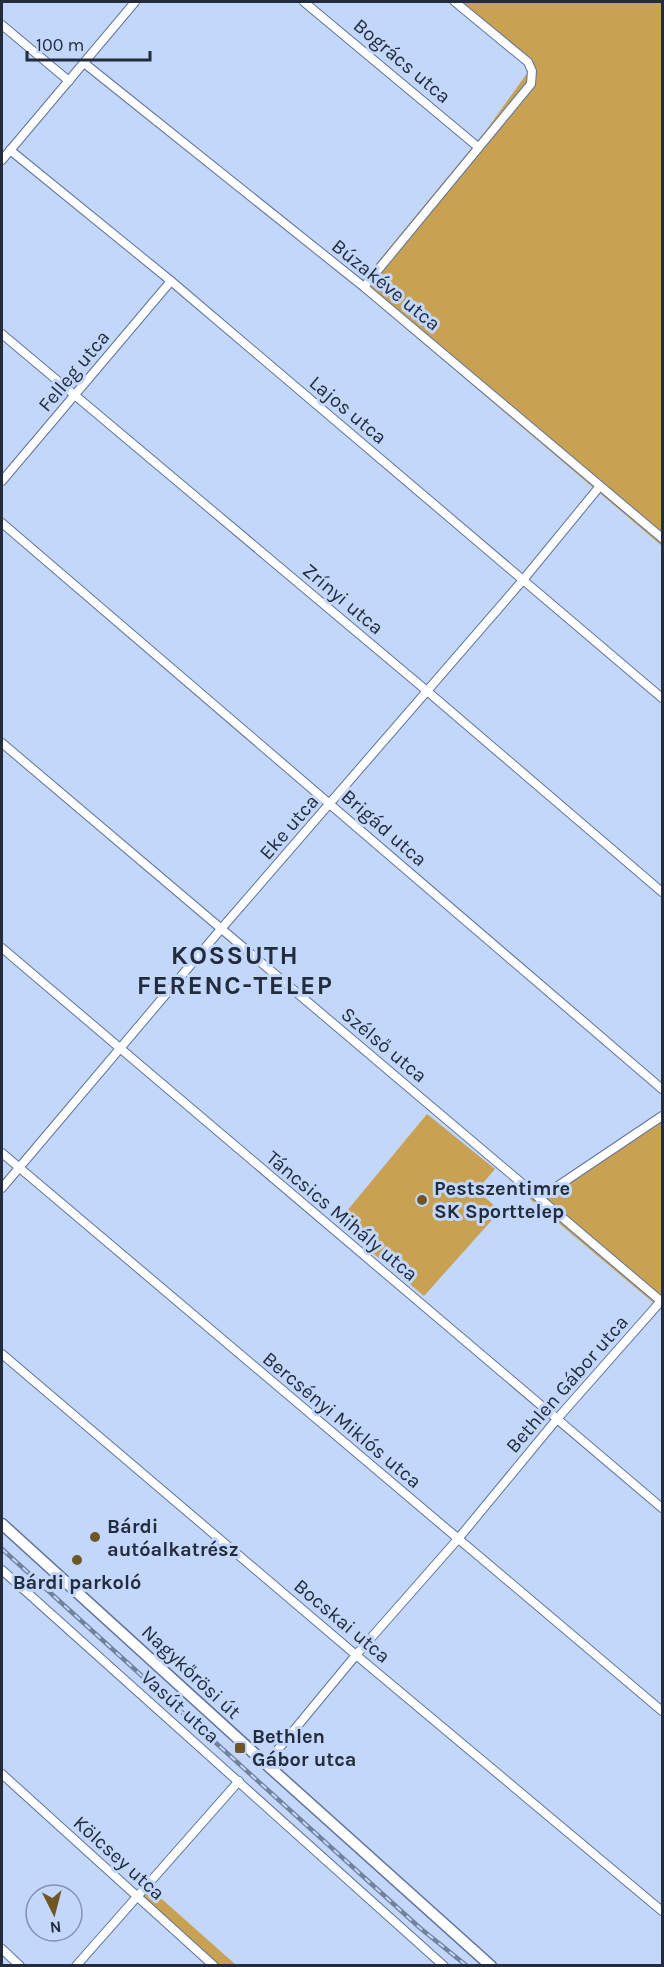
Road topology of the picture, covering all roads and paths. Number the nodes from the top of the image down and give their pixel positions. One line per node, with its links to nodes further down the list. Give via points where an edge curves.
1 (135, 2): 5 (street)
2 (304, 2): 7 (street, Bogrács utca)
3 (455, 2): 7 (street, via 528,62 532,71 531,84)
4 (2, 25): 6 (street)
5 (84, 63): 6 (street); 11 (street, Búzakéve utca)
6 (69, 81): 8 (street)
7 (478, 147): 11 (street)
8 (10, 150): 9 (street); 10 (street, Lajos utca)
9 (2, 160)
10 (171, 281): 13 (street, Felleg utca); 18 (street, Lajos utca)
11 (364, 287): 15 (street, Búzakéve utca)
12 (2, 334): 13 (street, Zrínyi utca)
13 (75, 396): 14 (street, Felleg utca); 19 (street, Zrínyi utca)
14 (2, 481)
15 (600, 486): 17 (street, Búzakéve utca); 18 (street, Eke utca)
16 (2, 523): 22 (street, Brigád utca)
17 (663, 538)
18 (523, 580): 19 (street, Eke utca); 20 (street, Lajos utca)
19 (427, 691): 22 (street, Eke utca); 23 (street, Zrínyi utca)
20 (663, 698)
21 (2, 743): 24 (street, Szélső utca)
22 (331, 804): 24 (street, Eke utca); 27 (street, Brigád utca)
23 (663, 892)
24 (221, 929): 26 (street, Eke utca); 32 (street, Szélső utca)
25 (2, 948): 26 (street, Táncsics Mihály utca)
26 (121, 1049): 30 (street, Eke utca); 35 (street, Táncsics Mihály utca)
27 (663, 1089)
28 (663, 1116): 32 (street)
29 (2, 1153): 30 (street, Bercsényi Miklós utca)
30 (19, 1167): 31 (street, Eke utca); 38 (street, Bercsényi Miklós utca)
31 (2, 1188)
32 (540, 1198): 33 (street, Szélső utca)
33 (662, 1302): 35 (street, Bethlen Gábor utca)
34 (2, 1354): 40 (street, Bocskai utca)
35 (557, 1419): 36 (street, Táncsics Mihály utca); 38 (street, Bethlen Gábor utca)
36 (663, 1508)
37 (2, 1524): 42 (main road, Nagykőrösi út)
38 (458, 1539): 40 (street, Bethlen Gábor utca); 41 (street, Bercsényi Miklós utca)
39 (2, 1570): 44 (street, Vasút utca)
40 (356, 1655): 42 (street, Bethlen Gábor utca); 46 (street, Bocskai utca)
41 (663, 1711)
42 (266, 1764): 52 (main road, Nagykőrösi út)
43 (2, 1774): 45 (street, Kölcsey utca)
44 (239, 1781): 45 (street); 51 (street, Vasút utca)
45 (137, 1896): 49 (street); 50 (street, Kölcsey utca)
46 (663, 1911)
47 (2, 1949): 48 (street)
48 (20, 1965)
49 (76, 1965)
50 (214, 1965)
51 (444, 1965)
52 (491, 1965)

